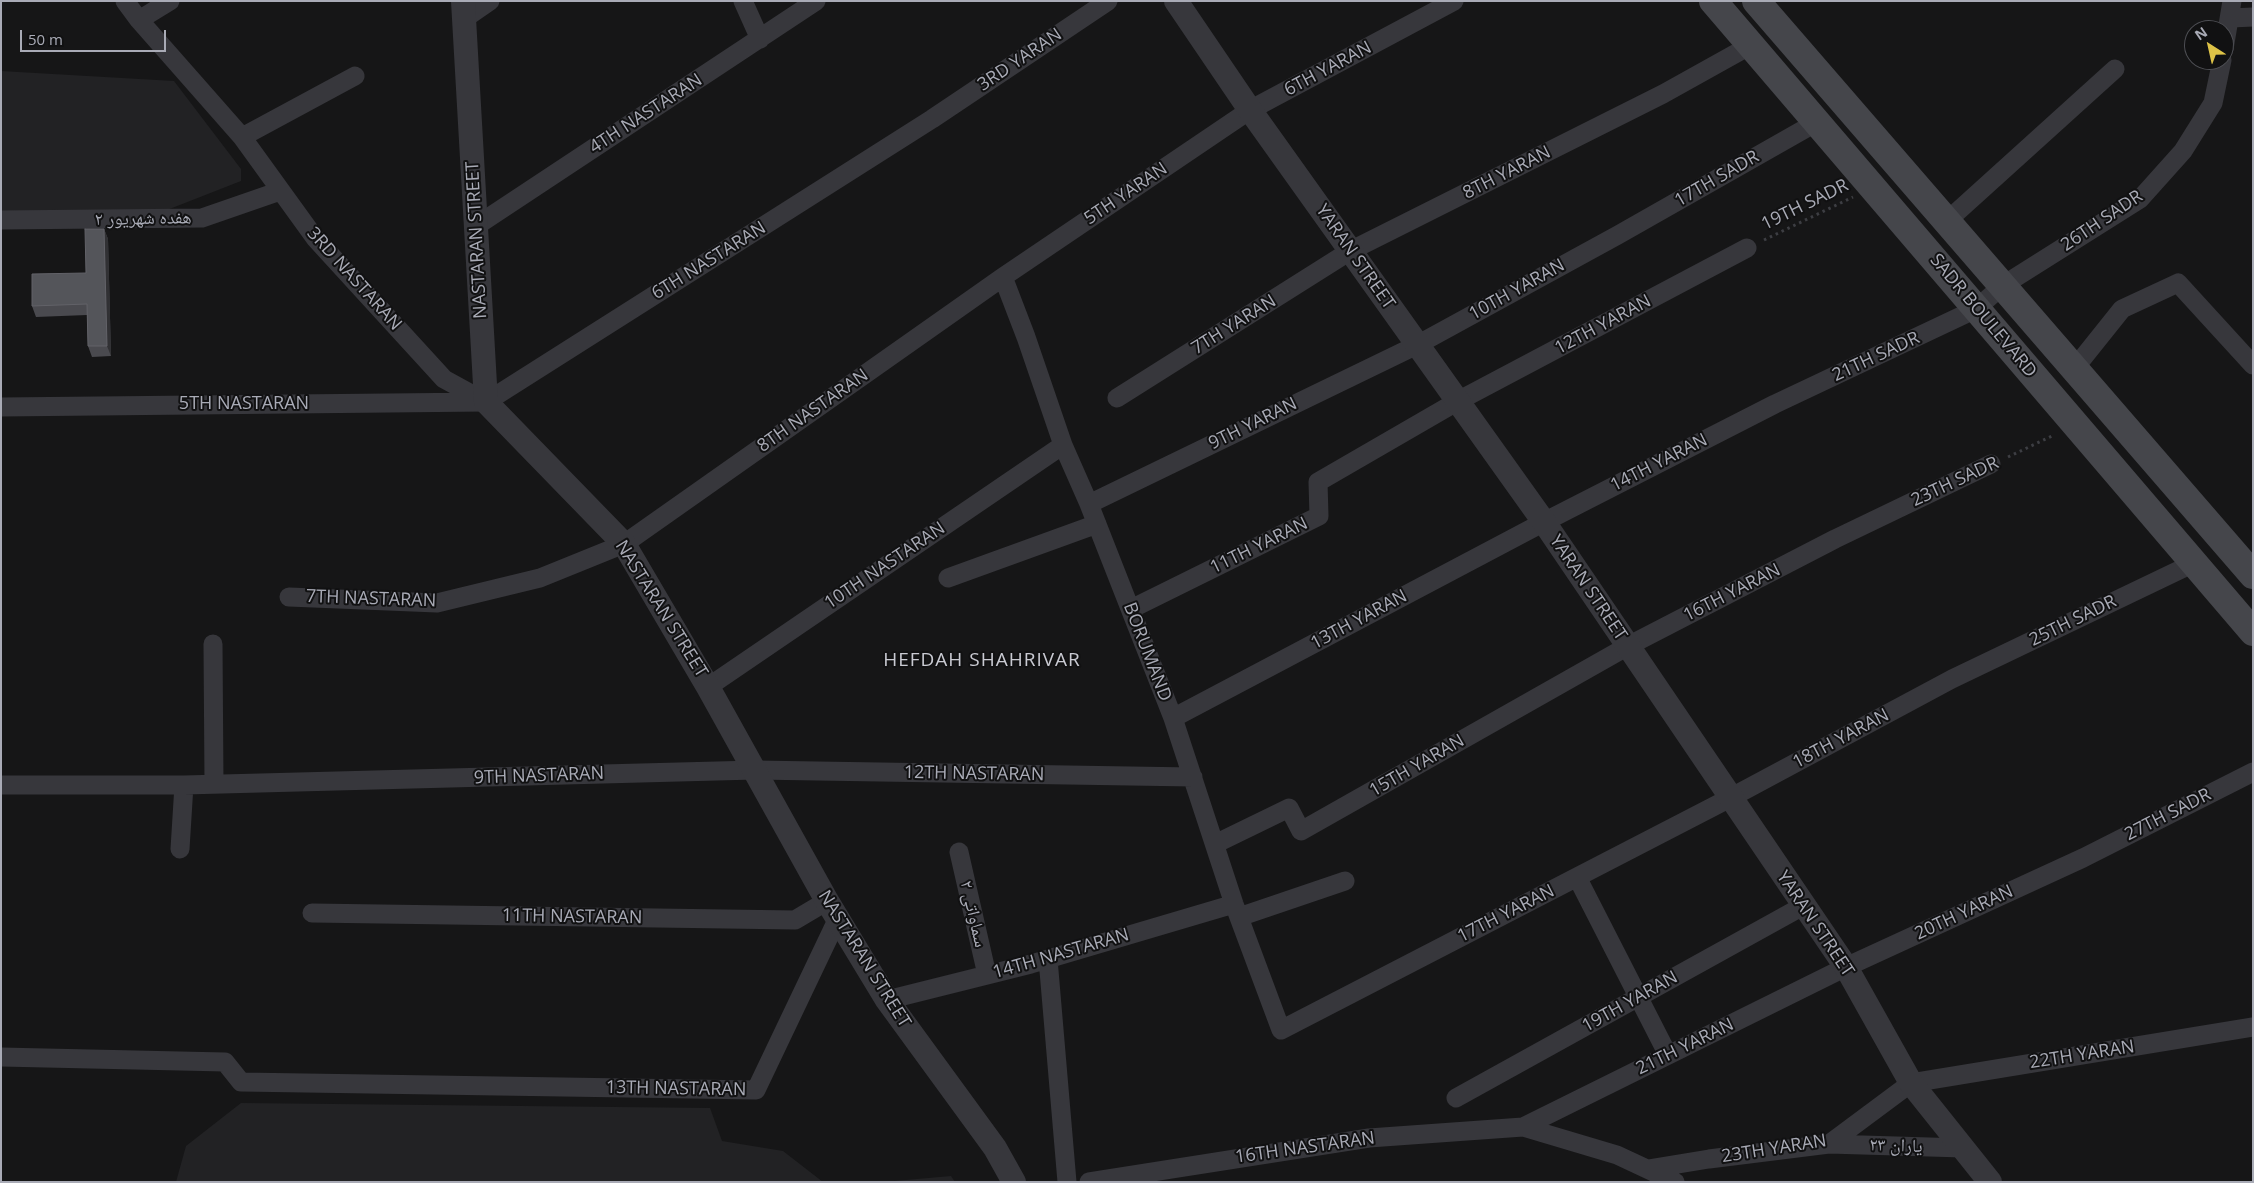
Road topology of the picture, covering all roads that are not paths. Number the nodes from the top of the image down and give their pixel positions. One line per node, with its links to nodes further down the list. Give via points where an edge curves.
1 (125, 1): 14 (street, 3RD NASTARAN)
2 (170, 1): 14 (street)
3 (490, 1): 11 (street)
4 (743, 1): 15 (street)
5 (816, 1): 15 (street, 4TH NASTARAN)
6 (1108, 1): 21 (street, 3RD YARAN)
7 (1176, 1): 20 (street, YARAN STREET)
8 (1454, 1): 20 (street, 6TH YARAN)
9 (1713, 1): 16 (main road, SADR BOULEVARD)
10 (1756, 1): 26 (main road, SADR BOULEVARD)
11 (464, 10): 27 (street, NASTARAN STREET)
12 (2232, 10): 13 (street)
13 (2253, 17)
14 (138, 20): 23 (street, 3RD NASTARAN)
15 (760, 39): 27 (street, 4TH NASTARAN)
16 (1751, 45): 22 (main road, SADR BOULEVARD); 30 (street, 8TH YARAN, via 1663,94)
17 (2115, 69): 26 (street)
18 (2220, 70): 32 (street, 26TH SADR, via 2212,103 2182,151 2140,199)
19 (355, 76): 23 (street)
20 (1250, 110): 30 (street, YARAN STREET); 31 (street, 5TH YARAN)
21 (932, 119): 40 (street, 6TH NASTARAN)
22 (1817, 122): 28 (street, 17TH SADR); 33 (main road, SADR BOULEVARD)
23 (242, 137): 24 (street, 3RD NASTARAN)
24 (280, 191): 25 (street, هفده شهریور ۲, via 202,218); 37 (street, 3RD NASTARAN, via 315,238)
25 (1, 220)
26 (1947, 221): 32 (main road, SADR BOULEVARD)
27 (476, 226): 40 (street, NASTARAN STREET)
28 (1618, 235): 34 (street, 10TH YARAN)
29 (1747, 248): 39 (street, 12TH YARAN)
30 (1350, 251): 34 (street, YARAN STREET); 38 (street, 7TH YARAN)
31 (1003, 277): 44 (street, BORUMAND); 50 (street, 8TH NASTARAN)
32 (2002, 286): 33 (street, 26TH SADR); 36 (main road, SADR BOULEVARD)
33 (1976, 309): 42 (street, 21TH SADR); 51 (main road, SADR BOULEVARD)
34 (1417, 345): 39 (street, YARAN STREET); 46 (street, 9TH YARAN)
35 (2253, 365): 36 (street, via 2178,283 2122,309)
36 (2074, 369): 52 (main road, SADR BOULEVARD)
37 (444, 379): 40 (street, 3RD NASTARAN); 41 (street, via 451,388 450,396)
38 (1117, 398)
39 (1458, 401): 47 (street, YARAN STREET); 55 (street, 11TH YARAN, via 1318,482 1319,516)
40 (486, 402): 41 (street, 5TH NASTARAN); 50 (street, NASTARAN STREET)
41 (436, 403): 43 (street, 5TH NASTARAN)
42 (1775, 404): 47 (street, 14TH YARAN)
43 (1, 407)
44 (1063, 445): 46 (street, BORUMAND); 60 (street, 10TH NASTARAN)
45 (1991, 464): 49 (street, 23TH SADR)
46 (1089, 504): 48 (street, BORUMAND)
47 (1544, 522): 58 (street, YARAN STREET); 61 (street, 13TH YARAN)
48 (1097, 524): 53 (street); 55 (street, BORUMAND)
49 (1835, 539): 58 (street, 16TH YARAN)
50 (624, 544): 54 (street, 7TH NASTARAN, via 540,578 437,603); 60 (street, NASTARAN STREET)
51 (2194, 563): 56 (main road, SADR BOULEVARD); 59 (street, 25TH SADR)
52 (2253, 575)
53 (948, 578)
54 (289, 597)
55 (1131, 609): 61 (street, BORUMAND)
56 (2253, 632)
57 (214, 644): 65 (street)
58 (1628, 646): 68 (street, YARAN STREET); 69 (street, 15TH YARAN, via 1301,831 1289,808)
59 (1952, 679): 68 (street, 18TH YARAN)
60 (708, 686): 62 (street, NASTARAN STREET)
61 (1173, 718): 64 (street, BORUMAND)
62 (755, 770): 64 (street, 12TH NASTARAN); 65 (street, 9TH NASTARAN); 76 (street, NASTARAN STREET)
63 (2253, 772): 72 (street, 27TH SADR)
64 (1193, 777): 69 (street, BORUMAND)
65 (214, 784): 67 (street, 9TH NASTARAN)
66 (1, 785): 67 (street, 9TH NASTARAN)
67 (184, 785): 70 (street)
68 (1730, 798): 73 (street, 17TH YARAN); 75 (street, YARAN STREET)
69 (1215, 844): 77 (street, BORUMAND)
70 (180, 849)
71 (959, 852): 81 (street, سماواتی ۲)
72 (2083, 858): 80 (street, 20TH YARAN)
73 (1578, 877): 82 (street); 85 (street, 17TH YARAN)
74 (1345, 881): 77 (street, 14TH NASTARAN)
75 (1803, 906): 80 (street, YARAN STREET); 82 (street, 19TH YARAN)
76 (832, 910): 78 (street, 11TH NASTARAN, via 795,920); 83 (street, NASTARAN STREET); 87 (street, 13TH NASTARAN, via 756,1090 241,1082 225,1062)
77 (1237, 910): 79 (street, 14TH NASTARAN); 85 (street, BORUMAND)
78 (312, 913)
79 (1048, 959): 81 (street, 14TH NASTARAN); 95 (street)
80 (1846, 967): 86 (street, 21TH YARAN); 88 (street, YARAN STREET)
81 (987, 975): 83 (street, 14TH NASTARAN)
82 (1639, 997): 86 (street); 89 (street, 19TH YARAN)
83 (887, 1000): 94 (street, NASTARAN STREET, via 995,1148)
84 (2253, 1027): 88 (street, 22TH YARAN)
85 (1281, 1030)
86 (1668, 1055): 90 (street, 21TH YARAN)
87 (1, 1058)
88 (1911, 1083): 91 (street, 23TH YARAN); 92 (street, YARAN STREET)
89 (1456, 1098)
90 (1523, 1127): 93 (street, via 1617,1155); 96 (street, 16TH NASTARAN, via 1369,1138)
91 (1829, 1144): 92 (street, یاران ۲۳); 93 (street, 23TH YARAN)
92 (1963, 1148): 98 (street, YARAN STREET)
93 (1648, 1169): 97 (street)
94 (1014, 1182)
95 (1067, 1182)
96 (1089, 1182)
97 (1675, 1182)
98 (1990, 1182)

